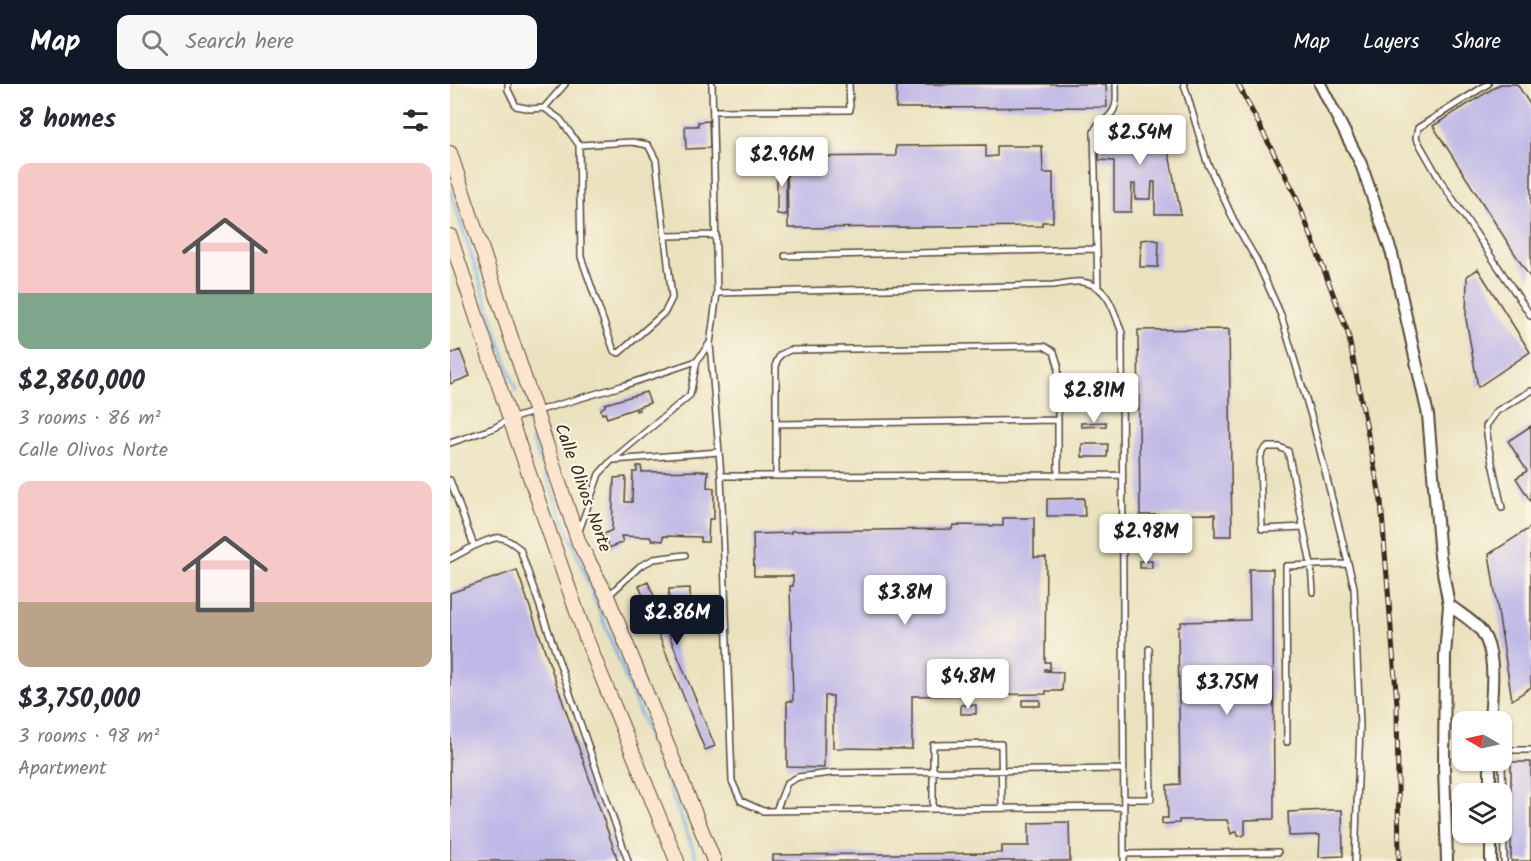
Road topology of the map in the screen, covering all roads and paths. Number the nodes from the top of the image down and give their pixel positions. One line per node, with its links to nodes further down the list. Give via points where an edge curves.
1 (508, 84): 9 (lane, via 516,106)
2 (565, 84): 9 (lane)
3 (712, 84): 10 (lane)
4 (849, 84): 10 (lane, via 850,110)
5 (1116, 84): 16 (lane, via 1112,113 1097,123 1094,132)
6 (1184, 84): 42 (lane, via 1207,162 1281,315 1302,380)
7 (1320, 84): 46 (street, via 1361,164 1392,254 1428,415 1440,556)
8 (1488, 84): 20 (lane, via 1418,128 1416,138)
9 (544, 108): 11 (lane, via 560,119)
10 (713, 111): 13 (lane)
11 (579, 145): 15 (lane, via 648,145 656,160); 15 (lane, via 581,257 614,351 619,354 665,312 672,298)
12 (450, 153): 24 (main road, Calle Olivos Norte)
13 (716, 235): 15 (lane); 19 (lane)
14 (450, 236): 25 (main road)
15 (665, 236)
16 (1097, 249): 17 (lane); 18 (lane)
17 (785, 256)
18 (1098, 287): 19 (lane, via 1082,282); 32 (lane, via 1110,300 1122,333)
19 (717, 293): 21 (lane)
20 (1531, 316)
21 (710, 344): 22 (lane); 29 (lane)
22 (697, 361): 24 (lane); 30 (lane, via 690,395)
23 (1531, 391): 36 (lane, via 1497,411 1486,426)
24 (535, 412): 25 (lane); 38 (main road, Calle Olivos Norte)
25 (510, 419): 28 (lane); 65 (main road, via 598,669)
26 (1058, 420): 27 (lane); 27 (lane, via 1058,365 1054,352 1044,346 1032,346 790,350 780,355 776,363); 31 (lane)
27 (776, 424): 34 (lane)
28 (450, 443)
29 (719, 452): 30 (lane); 33 (lane)
30 (612, 460): 38 (lane, via 599,474)
31 (1058, 475): 32 (lane); 34 (lane)
32 (1122, 475): 52 (lane)
33 (722, 476): 34 (lane); 60 (lane, via 732,781 741,801 763,811)
34 (776, 476)
35 (450, 480): 39 (lane)
36 (1502, 508)
37 (1303, 527): 37 (lane, via 1288,451 1266,447 1260,460 1262,529); 43 (lane)
38 (577, 535): 45 (main road, Calle Olivos Norte)
39 (474, 546): 41 (lane); 64 (lane, via 508,538 520,549)
40 (685, 555): 45 (lane, via 640,566)
41 (450, 559)
42 (1348, 564): 43 (lane); 67 (lane, via 1354,587 1360,726)
43 (1311, 565): 44 (lane); 49 (lane, via 1286,566)
44 (1313, 592)
45 (607, 596): 66 (main road, Calle Olivos Norte)
46 (1449, 605): 48 (street, via 1481,630 1489,646); 68 (street, via 1445,677)
47 (1149, 649): 56 (lane, via 1151,799)
48 (1490, 711)
49 (1287, 742)
50 (1512, 750): 51 (lane)
51 (1531, 750)
52 (1124, 769): 54 (lane); 56 (lane)
53 (933, 771): 54 (lane); 54 (lane, via 933,745 956,744 1001,744); 59 (lane); 60 (lane, via 798,777 787,783)
54 (1001, 771): 58 (lane)
55 (1502, 771): 70 (lane)
56 (1124, 799): 57 (lane)
57 (1124, 807): 58 (lane); 63 (lane)
58 (1002, 808): 59 (lane)
59 (933, 809): 60 (lane)
60 (776, 811)
61 (1491, 843): 69 (street)
62 (1278, 852): 63 (lane)
63 (1124, 858)
64 (628, 861)
65 (677, 861)
66 (714, 861)
67 (1355, 861)
68 (1447, 861)
69 (1491, 861)
70 (1504, 861)

